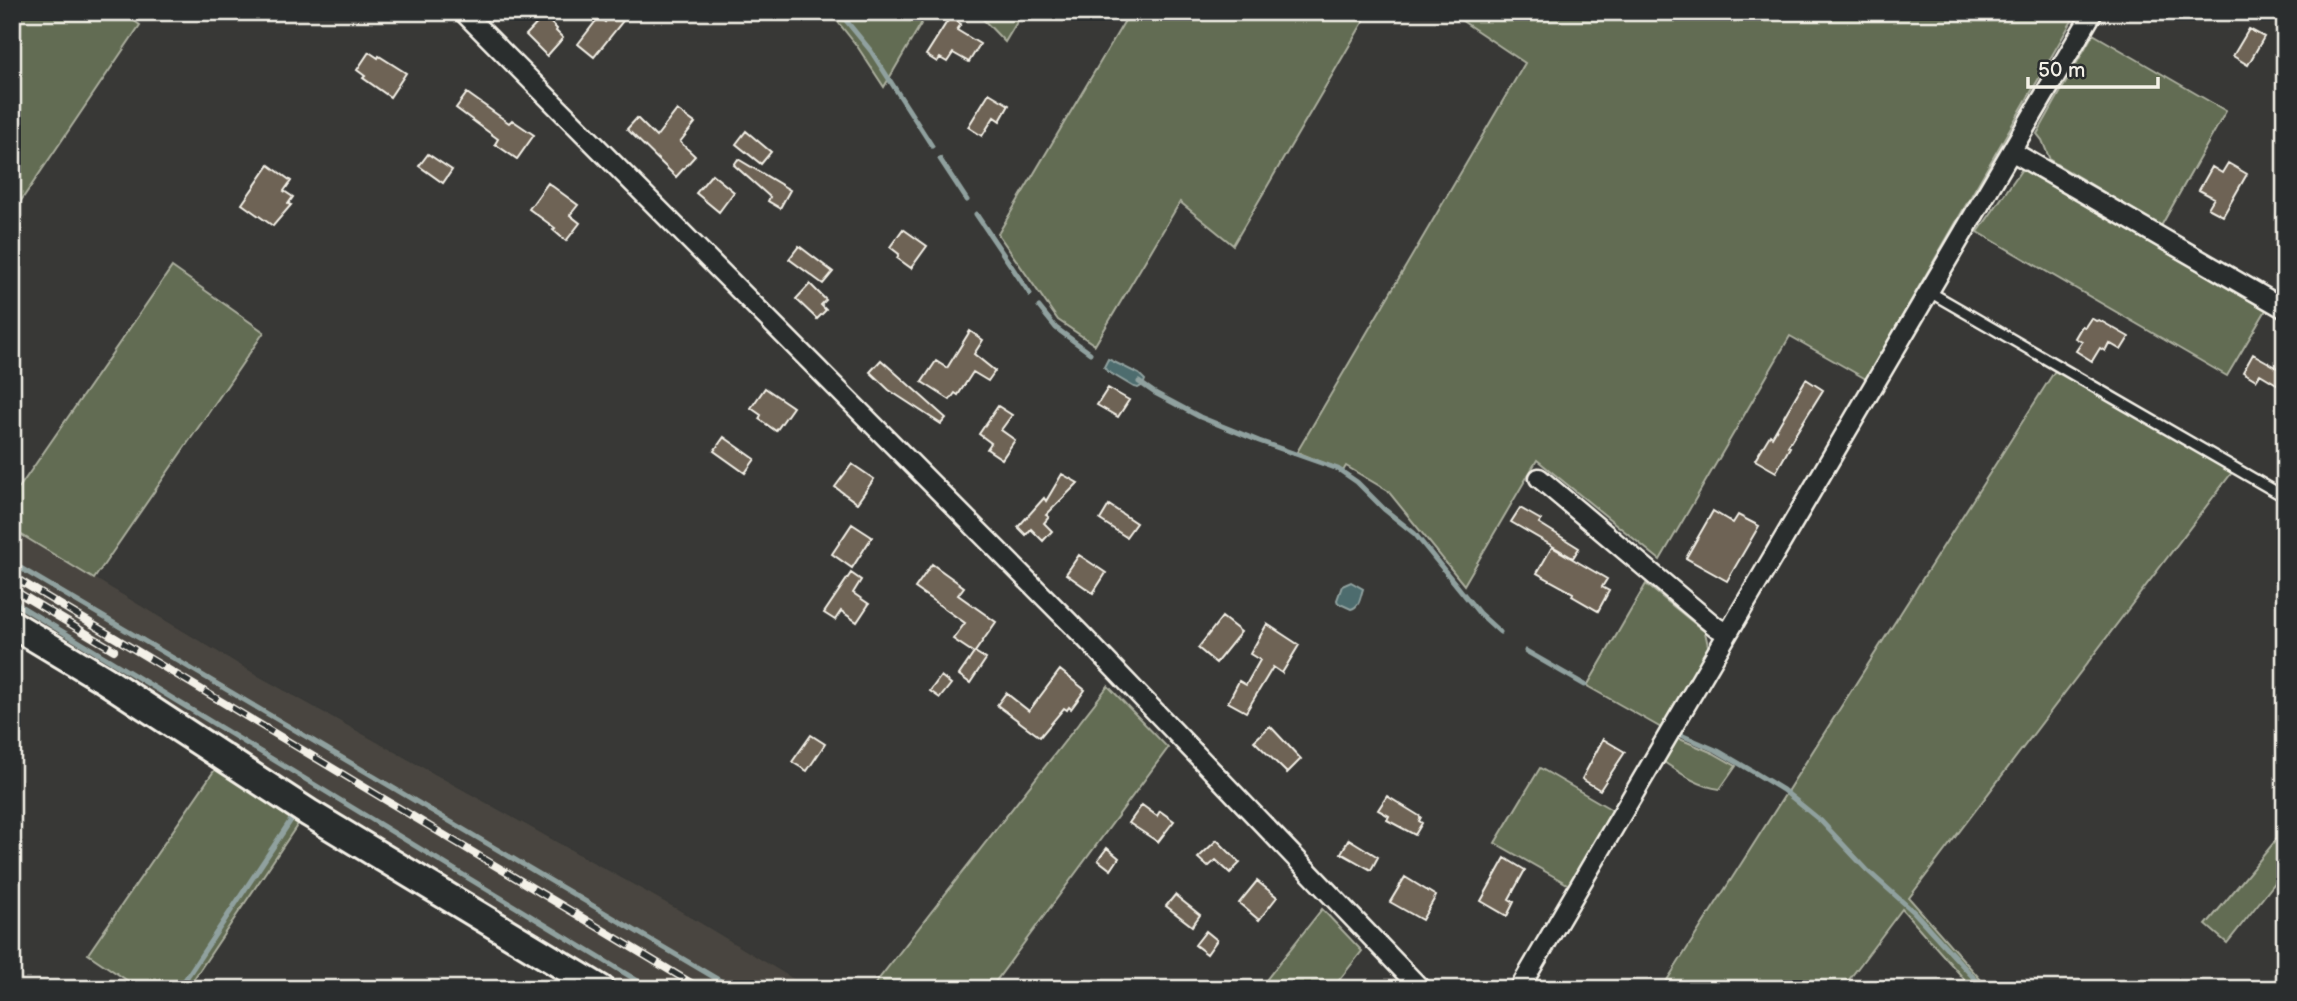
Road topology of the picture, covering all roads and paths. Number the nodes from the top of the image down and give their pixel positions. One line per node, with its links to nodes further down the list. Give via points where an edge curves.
1 (463, 12): 11 (street, via 1081,634)
2 (2093, 12): 3 (street)
3 (2013, 152): 4 (street); 5 (street)
4 (1928, 291): 7 (lane); 9 (street)
5 (2285, 309)
6 (1539, 478): 9 (street)
7 (2285, 497)
8 (12, 624): 10 (street, via 309,813)
9 (1727, 633): 12 (street)
10 (601, 989)
11 (1421, 989)
12 (1519, 989)

